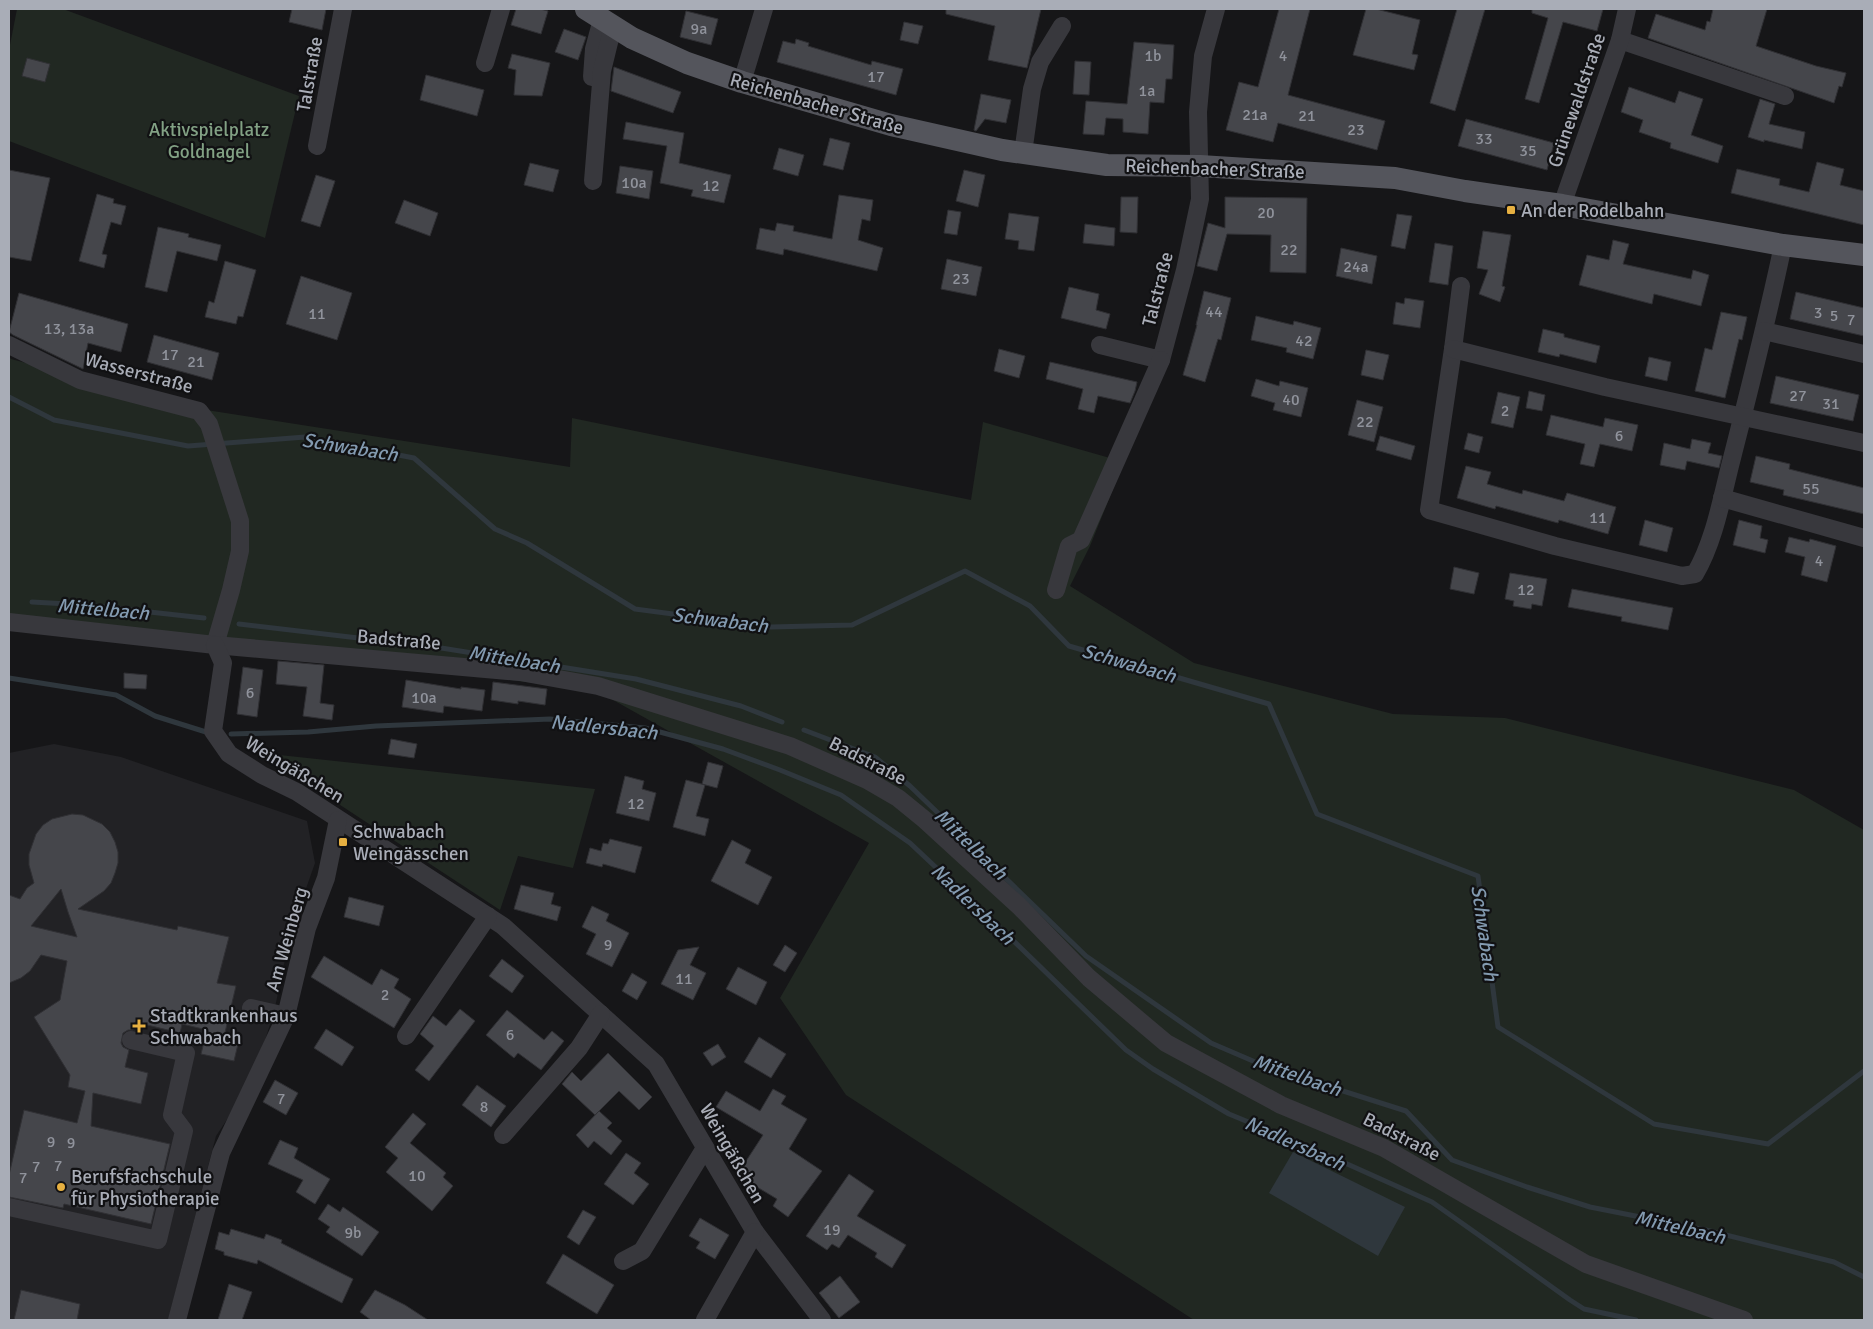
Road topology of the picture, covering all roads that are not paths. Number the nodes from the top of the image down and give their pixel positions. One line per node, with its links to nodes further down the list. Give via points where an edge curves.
1 (343, 9): 13 (street, Talstraße)
2 (501, 9): 9 (street)
3 (764, 9): 10 (street)
4 (1216, 9): 15 (street, Talstraße, via 1203,56 1198,112)
5 (1627, 9): 8 (street, Grünewaldstraße)
6 (600, 18): 10 (main road, Reichenbacher Straße, via 632,38 687,64); 12 (street); 16 (street, via 602,71)
7 (1062, 26): 14 (street, via 1040,62 1032,90)
8 (1620, 40): 11 (street); 17 (street, Grünewaldstraße)
9 (485, 63)
10 (742, 82): 14 (main road, Reichenbacher Straße, via 891,125)
11 (1785, 96)
12 (588, 117)
13 (317, 146)
14 (1023, 153): 15 (main road, Reichenbacher Straße, via 1107,165)
15 (1200, 166): 17 (main road, Reichenbacher Straße, via 1396,178); 26 (street, Talstraße, via 1200,199)
16 (593, 181)
17 (1562, 205): 18 (main road, Reichenbacher Straße)
18 (1783, 245): 19 (main road, Reichenbacher Straße); 21 (street)
19 (1864, 255)
20 (1461, 286): 24 (street)
21 (1764, 331): 25 (street); 27 (street)
22 (9, 345): 33 (street, Wasserstraße, via 80,380 199,411 209,424 240,522 240,551)
23 (1100, 345): 26 (street)
24 (1453, 349): 27 (street); 29 (street, via 1429,510 1555,546 1682,576 1695,574 1705,557)
25 (1864, 354)
26 (1162, 360): 31 (street, Talstraße, via 1081,540 1069,546)
27 (1742, 418): 28 (street); 29 (street)
28 (1864, 443)
29 (1722, 498): 30 (street)
30 (1864, 538)
31 (1056, 590)
32 (9, 622): 33 (street, Badstraße)
33 (215, 645): 34 (street, Weingäßchen, via 223,663 213,731 228,754 297,792); 49 (street, Badstraße, via 483,667 563,679 598,686 790,746 850,772 898,798 925,820 1019,906 1089,978 1166,1044 1281,1104 1384,1148 1586,1264)
34 (338, 820): 35 (street, Weingäßchen); 38 (street, Am Weinberg, via 326,878 307,928)
35 (488, 916): 37 (street, Weingäßchen); 39 (street)
36 (251, 1008): 38 (street)
37 (601, 1014): 41 (street, via 579,1048); 42 (street, Weingäßchen, via 656,1064)
38 (286, 1016): 46 (street, Am Weinberg, via 221,1153)
39 (406, 1036)
40 (131, 1040): 43 (street, via 186,1053 172,1115 184,1131 158,1240)
41 (503, 1135)
42 (706, 1148): 44 (street, Weingäßchen); 45 (street, via 642,1251)
43 (9, 1207)
44 (755, 1232): 47 (street); 48 (street, Weingäßchen)
45 (623, 1261)
46 (177, 1320)
47 (705, 1320)
48 (822, 1320)
49 (1744, 1320)

